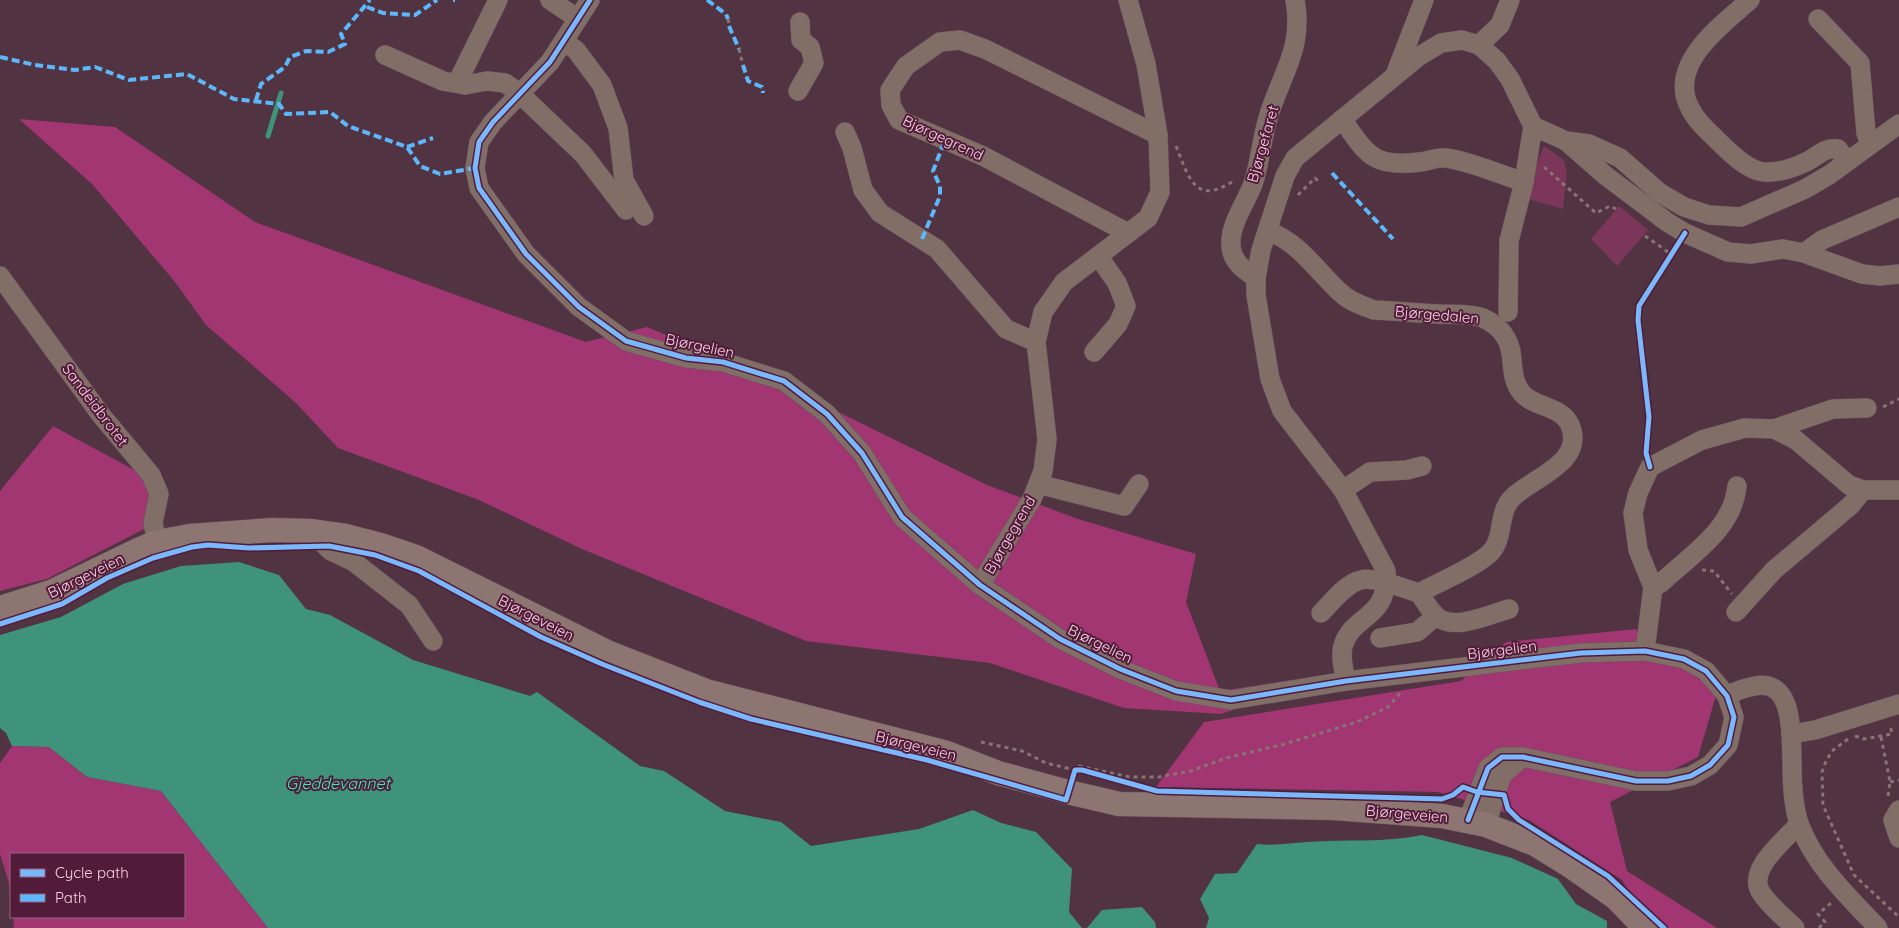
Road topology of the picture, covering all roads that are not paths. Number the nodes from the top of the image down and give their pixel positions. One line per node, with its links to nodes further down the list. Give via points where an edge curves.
1 (498, 0): 16 (street, via 461,75)
2 (550, 0): 9 (street)
3 (590, 0): 9 (street, Bjørgelien)
4 (1128, 0): 23 (street, Bjørgegrend, via 1146,64)
5 (1295, 0): 35 (street, Bjørgefaret, via 1296,40 1292,58 1268,117 1254,181 1234,228 1231,246 1240,268)
6 (1424, 0): 15 (street)
7 (1510, 0): 13 (street, via 1500,25)
8 (1750, 0): 26 (street, via 1694,52 1683,85 1688,105 1699,122 1735,158 1762,172 1785,170 1829,148 1838,149)
9 (578, 19): 12 (street, Bjørgelien)
10 (1818, 19): 25 (street, via 1860,63 1866,133)
11 (800, 22): 17 (street, via 801,40 810,47 814,64)
12 (565, 42): 18 (street, Bjørgelien); 18 (street, via 576,50 602,85 618,128 624,180 635,213 583,154)
13 (1479, 45): 15 (street, via 1462,40 1442,44); 21 (street, via 1497,61 1510,80)
14 (385, 55): 16 (street, via 443,81)
15 (1394, 76): 19 (street)
16 (465, 85): 18 (street, via 487,80 505,83)
17 (798, 91)
18 (519, 93): 51 (street, Bjørgelien, via 479,142 475,168 479,188 526,254 579,307 626,341 686,358 723,362 784,381 827,414 862,453 902,516)
19 (1342, 119): 27 (street, via 1371,156 1383,162 1397,164 1448,158); 29 (street, via 1295,158 1285,176)
20 (1899, 124): 25 (street)
21 (1533, 126): 24 (street); 27 (street)
22 (845, 132): 37 (street, via 863,190 880,213 937,249 1006,330)
23 (1158, 135): 30 (street, Bjørgegrend, via 1160,192 1148,218); 30 (street, Bjørgegrend, via 985,49 960,40 940,42 906,66 890,90 890,105 899,120 983,156)
24 (1566, 141): 26 (street, via 1589,144 1620,158 1660,193 1684,207 1709,215 1741,217 1805,188); 31 (street, via 1606,176 1685,233 1728,252 1751,254 1784,249)
25 (1870, 144): 26 (street)
26 (1847, 161)
27 (1524, 182): 36 (street, via 1509,241)
28 (1899, 206): 31 (street, via 1822,240)
29 (1267, 231): 35 (street); 53 (street, Bjørgedalen, via 1282,236 1343,295 1358,304 1374,310 1475,316 1498,327 1509,344 1511,366 1519,389 1527,400 1550,408 1569,424 1572,447 1546,475 1512,498 1505,507 1498,538 1488,554)
30 (1128, 233): 32 (street, Bjørgegrend)
31 (1804, 253): 33 (street, via 1862,274)
32 (1099, 257): 37 (street, Bjørgegrend, via 1064,282 1043,312); 38 (street, via 1117,283 1126,306 1118,324)
33 (1899, 274)
34 (0, 276): 49 (street, Sandeidbrotet, via 101,415 151,476 159,494 153,523)
35 (1256, 278): 45 (street, via 1259,315 1274,395 1290,424)
36 (1508, 312)
37 (1036, 342): 42 (street, Bjørgegrend, via 1047,438)
38 (1094, 352)
39 (1868, 408): 40 (street, via 1833,410)
40 (1774, 429): 46 (street, via 1796,440 1849,485); 52 (street, via 1745,428 1702,440 1650,467 1633,513 1638,550)
41 (1422, 466): 45 (street, via 1370,472)
42 (1038, 484): 43 (street, Bjørgegrend, via 1124,506); 51 (street, Bjørgegrend, via 1032,500)
43 (1140, 484)
44 (1737, 486): 52 (street, via 1730,513 1720,528)
45 (1343, 490): 50 (street, via 1381,558)
46 (1863, 490): 47 (street); 57 (street, via 1851,505 1774,570)
47 (1899, 490)
48 (310, 531): 49 (main road, Bjørgeveien, via 212,532); 60 (street, via 330,551 354,562 408,605); 67 (main road, Bjørgeveien, via 346,536 416,558 609,653 706,691 944,752 990,756 1167,804 1333,808 1442,816)
49 (157, 542): 54 (main road, Bjørgeveien, via 50,592)
50 (1387, 583): 53 (street); 56 (street, via 1361,579); 62 (street, via 1378,607 1349,634 1342,646)
51 (980, 585): 62 (street, Bjørgelien, via 1060,639 1120,669 1176,690 1231,700)
52 (1653, 587): 61 (street)
53 (1419, 593): 58 (street)
54 (0, 608)
55 (1509, 608): 58 (street, via 1461,622 1444,621)
56 (1321, 612)
57 (1736, 612)
58 (1436, 616): 59 (street, via 1417,632)
59 (1380, 638)
60 (433, 641)
61 (1646, 652): 62 (street, Bjørgelien, via 1581,653); 63 (street, Bjørgelien, via 1684,659 1706,671)
62 (1346, 681)
63 (1727, 696): 65 (street, via 1762,684 1771,687 1782,695 1787,706); 67 (street, Bjørgelien, via 1734,717 1728,745 1710,766 1692,776 1668,781 1636,781 1523,757 1502,757 1488,768)
64 (1899, 704): 65 (street, via 1816,730)
65 (1791, 734): 68 (street)
66 (1894, 804): 69 (street, via 1893,820)
67 (1477, 823): 70 (main road, Bjørgeveien, via 1535,844 1569,865 1616,898)
68 (1799, 824): 71 (street, via 1760,867 1756,876 1759,890); 72 (street, via 1810,849 1825,870)
69 (1899, 838)
70 (1645, 928)
71 (1795, 928)
72 (1878, 928)

